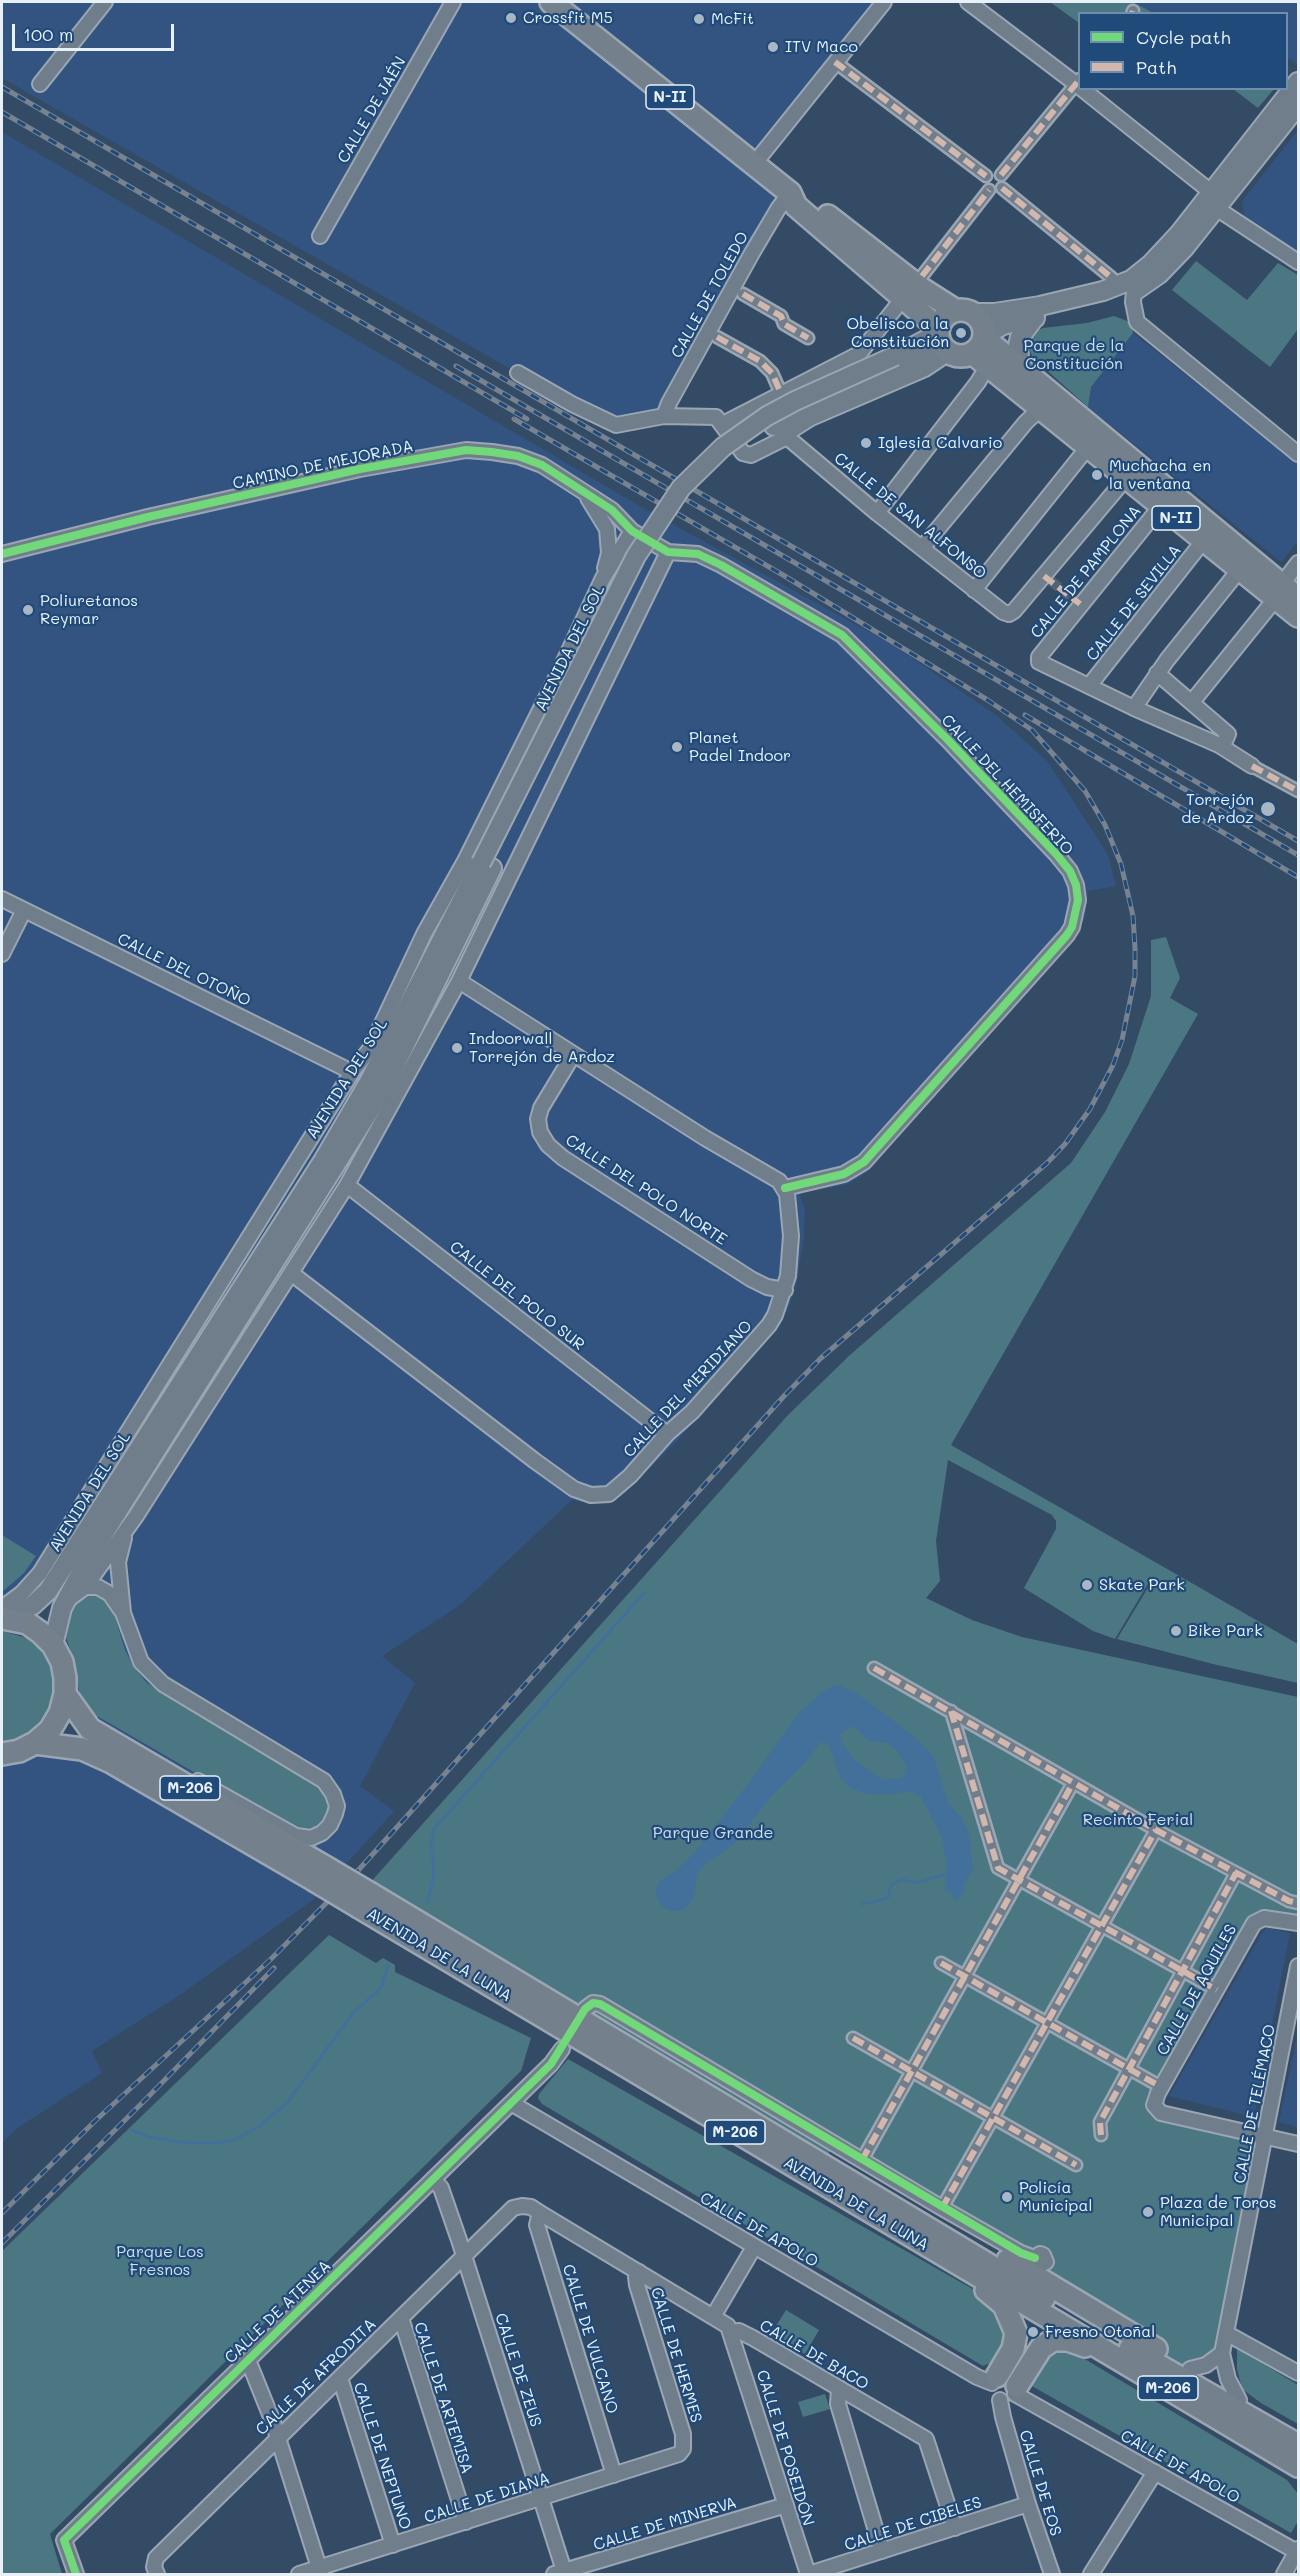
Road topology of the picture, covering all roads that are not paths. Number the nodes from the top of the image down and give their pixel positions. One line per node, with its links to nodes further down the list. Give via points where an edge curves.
1 (105, 2): 8 (street)
2 (453, 2): 20 (street, CALLE DE JAÉN)
3 (550, 2): 13 (main road, N-II)
4 (884, 2): 6 (street)
5 (968, 2): 9 (street)
6 (835, 62): 13 (street); 15 (street)
7 (1299, 82): 19 (main road)
8 (40, 84)
9 (1078, 84)
10 (1078, 86): 14 (street)
11 (1085, 90): 19 (street)
12 (1299, 105): 19 (main road)
13 (754, 164): 18 (main road, N-II)
14 (1001, 175): 15 (street, via 995,172); 16 (street)
15 (987, 176): 17 (street, via 985,185)
16 (1002, 188): 17 (street); 23 (street)
17 (989, 190): 22 (street)
18 (790, 193): 26 (main road, N-II, via 796,206); 27 (main road, N-II, via 803,196 922,289); 37 (street, CALLE DE TOLEDO, via 752,253)
19 (1213, 200): 21 (street); 24 (main road, via 1173,260); 27 (main road, via 1131,280 1040,306 994,313)
20 (320, 236)
21 (1299, 262)
22 (922, 276)
23 (1112, 278)
24 (1134, 291): 28 (main road, via 1121,298); 41 (street, via 1137,322)
25 (743, 294): 30 (street, via 781,316 784,324)
26 (904, 297): 31 (main road, N-II); 38 (street, via 859,354)
27 (964, 312): 31 (main road, via 941,319); 32 (main road, N-II, via 982,323)
28 (1035, 317): 32 (main road, via 1003,325); 33 (main road, via 1020,337)
29 (717, 337): 35 (street, via 760,361 772,373)
30 (807, 338)
31 (942, 341): 32 (main road, via 957,356); 39 (street, via 925,369 812,418); 65 (main road, AVENIDA DEL SOL, bridge, via 767,416 723,447 681,488 636,555)
32 (981, 348): 33 (main road, N-II); 36 (main road, N-II); 45 (street, via 984,372 978,382)
33 (1020, 367): 55 (main road, N-II)
34 (518, 373): 37 (street, via 616,425)
35 (779, 389)
36 (1040, 409): 40 (main road, N-II); 48 (street)
37 (664, 416): 38 (street, via 716,417)
38 (723, 424): 39 (street, via 743,453 751,455)
39 (787, 437): 45 (street, CALLE DE SAN ALFONSO)
40 (1088, 447): 42 (main road, N-II); 54 (street)
41 (1299, 454)
42 (1126, 478): 44 (main road, N-II); 54 (street, CALLE DE SAN ALFONSO, via 1048,578 1014,611 1003,612)
43 (583, 491): 46 (street, CAMINO DE MEJORADA, via 612,510); 50 (street, CAMINO DE MEJORADA, via 542,465 518,456 466,450 360,469); 53 (street, CAMINO DE MEJORADA, via 607,529 609,553)
44 (1161, 506): 47 (main road, N-II); 59 (street, CALLE DE PAMPLONA, via 1039,657 1039,662)
45 (877, 513): 48 (street, CALLE DE SAN ALFONSO)
46 (632, 531): 49 (street); 53 (street, AVENIDA DEL SOL)
47 (1204, 540): 52 (main road, N-II); 59 (street, CALLE DE SEVILLA)
48 (922, 548): 54 (street, CALLE DE SAN ALFONSO)
49 (668, 552): 70 (street); 75 (street, CALLE DEL HEMISFERIO, via 698,554 842,635 1028,823 1070,871 1076,885 1076,914 1067,935 864,1162 844,1174)
50 (2, 554)
51 (1299, 563): 55 (street)
52 (1240, 569): 55 (main road, N-II); 58 (street)
53 (603, 578): 71 (street, AVENIDA DEL SOL, via 394,995)
54 (974, 590)
55 (1279, 591): 56 (main road, N-II); 57 (main road, N-II); 60 (street)
56 (1299, 598)
57 (1299, 616)
58 (1157, 673): 60 (street); 61 (street)
59 (1089, 686): 61 (street, CALLE DE PAMPLONA)
60 (1192, 702): 62 (street, via 1228,734)
61 (1134, 708): 62 (street, CALLE DE PAMPLONA)
62 (1218, 745): 63 (street, CALLE DE PAMPLONA)
63 (1252, 766): 64 (street)
64 (1299, 791)
65 (487, 865): 66 (main road, AVENIDA DEL SOL); 81 (main road, AVENIDA DEL SOL, via 383,1089 92,1552)
66 (465, 893): 71 (street, via 432,939); 83 (main road, AVENIDA DEL SOL, via 369,1082 323,1161 48,1592 33,1605)
67 (2, 899): 68 (street, CALLE DEL OTOÑO)
68 (24, 910): 69 (street); 73 (street, CALLE DEL OTOÑO)
69 (2, 954)
70 (459, 981): 72 (street); 74 (street)
71 (387, 1016): 73 (street, AVENIDA DEL SOL)
72 (573, 1055): 75 (street, via 705,1138 769,1173); 77 (street, CALLE DEL POLO NORTE, via 541,1108 540,1132 548,1145 562,1158 751,1279)
73 (352, 1072): 83 (street, AVENIDA DEL SOL, via 40,1573)
74 (347, 1185): 76 (street); 78 (street, CALLE DEL POLO SUR)
75 (785, 1188): 77 (street, CALLE DEL MERIDIANO, via 791,1236)
76 (291, 1273): 78 (street, CALLE DEL MERIDIANO, via 535,1461 583,1493 600,1496 619,1487); 79 (street)
77 (785, 1290): 78 (street, CALLE DEL MERIDIANO, via 769,1325 692,1412)
78 (667, 1434)
79 (126, 1530): 80 (street); 82 (street, via 118,1562)
80 (85, 1587): 81 (street); 82 (street, via 98,1587 110,1594)
81 (65, 1602): 84 (main road, AVENIDA DEL SOL)
82 (123, 1613): 88 (street, via 141,1662 152,1675 324,1781 337,1806 330,1826 311,1838 296,1836 144,1752)
83 (4, 1615): 84 (main road, M-206, via 27,1623)
84 (53, 1645): 86 (main road, M-206, via 62,1662)
85 (873, 1668): 87 (street)
86 (65, 1694): 88 (main road, AVENIDA DE LA LUNA / M-206); 89 (main road, M-206, via 50,1730)
87 (951, 1711): 91 (street); 95 (street, via 998,1868)
88 (90, 1729): 94 (main road, AVENIDA DE LA LUNA / M-206)
89 (35, 1743): 90 (main road, M-206); 94 (main road, AVENIDA DE LA LUNA / M-206, via 82,1749 111,1762)
90 (2, 1754)
91 (1073, 1783): 92 (street); 95 (street)
92 (1156, 1830): 93 (street); 98 (street)
93 (1236, 1873): 96 (street); 101 (street)
94 (320, 1874): 119 (main road, AVENIDA DE LA LUNA / M-206, bridge)
95 (1019, 1880): 98 (street); 102 (street)
96 (1299, 1903)
97 (1299, 1923): 103 (street, CALLE DE AQUILES, via 1264,1918 1254,1923)
98 (1102, 1926): 101 (street); 105 (street)
99 (941, 1963): 102 (street)
100 (1299, 1966): 114 (street, CALLE DE TELÉMACO)
101 (1183, 1971): 103 (street); 108 (street)
102 (965, 1977): 105 (street); 109 (street)
103 (1217, 1990): 114 (street, CALLE DE AQUILES, via 1155,2104 1161,2113)
104 (585, 2009): 116 (street, via 593,2002 600,2004)
105 (1047, 2023): 108 (street); 112 (street)
106 (853, 2038): 109 (street)
107 (562, 2049): 111 (street, CALLE DE ATENEA)
108 (1129, 2070): 110 (street); 113 (street, via 1100,2122)
109 (912, 2072): 112 (street); 116 (street)
110 (1156, 2084)
111 (511, 2103): 118 (street, CALLE DE ATENEA); 123 (street, CALLE DE APOLO)
112 (993, 2118): 117 (street); 121 (street)
113 (1101, 2135)
114 (1265, 2136): 115 (street); 130 (street, CALLE DE TELÉMACO)
115 (1299, 2144)
116 (862, 2160): 121 (street)
117 (1076, 2165)
118 (433, 2179): 124 (street, CALLE DE ZEUS, via 441,2188); 133 (street, CALLE DE ATENEA)
119 (844, 2188): 125 (main road, via 929,2219); 132 (main road, AVENIDA DE LA LUNA / M-206); 137 (main road, via 912,2247 981,2286 1004,2305 1016,2333 1012,2349); 144 (main road, AVENIDA DE LA LUNA / M-206, via 1119,2343)
120 (513, 2208): 122 (street, CALLE DE BACO, via 531,2207); 124 (street, CALLE DE AFRODITA)
121 (942, 2208): 125 (street, via 1021,2253)
122 (540, 2212): 126 (street, CALLE DE BACO); 146 (street, CALLE DE VULCANO, via 537,2225)
123 (754, 2247): 127 (street); 137 (street, CALLE DE APOLO, via 976,2377)
124 (464, 2256): 128 (street, CALLE DE AFRODITA); 148 (street, CALLE DE ZEUS)
125 (1036, 2266): 134 (main road)
126 (639, 2272): 127 (street, CALLE DE BACO); 143 (street, CALLE DE HERMES, via 637,2285 683,2434)
127 (714, 2316): 129 (street, CALLE DE BACO, via 724,2321)
128 (401, 2318): 136 (street, CALLE DE AFRODITA); 151 (street, CALLE DE ARTEMISA)
129 (731, 2332): 138 (street, CALLE DE BACO, via 739,2331 753,2338); 150 (street, CALLE DE POSEIDÓN)
130 (1226, 2332): 131 (street, CALLE DE TELÉMACO); 135 (street)
131 (1222, 2353): 134 (street, via 1206,2365); 141 (street, CALLE DE TELÉMACO, via 1228,2379)
132 (1112, 2355): 139 (main road, via 1068,2340 1053,2340 1041,2348); 144 (main road, AVENIDA DE LA LUNA / M-206)
133 (248, 2360): 142 (street); 158 (street, CALLE DE ATENEA, via 64,2540)
134 (1190, 2369): 141 (main road)
135 (1299, 2373)
136 (340, 2378): 142 (street, CALLE DE AFRODITA); 153 (street, CALLE DE NEPTUNO)
137 (994, 2380): 139 (street, via 1009,2375 1015,2379); 140 (street, via 992,2392)
138 (839, 2388): 152 (street, CALLE DE BACO, via 926,2439); 155 (street, via 838,2404)
139 (1016, 2390): 140 (street, via 1009,2399); 145 (street, CALLE DE APOLO)
140 (1000, 2400): 149 (street, CALLE DE EOS)
141 (1239, 2400): 144 (main road)
142 (278, 2438): 156 (street); 159 (street, CALLE DE AFRODITA, via 156,2558)
143 (683, 2449): 146 (street, CALLE DE DIANA, via 672,2457)
144 (1292, 2452): 147 (street)
145 (1155, 2472): 154 (street, CALLE DE APOLO); 163 (street)
146 (614, 2475): 148 (street, CALLE DE DIANA)
147 (1299, 2479)
148 (541, 2497): 151 (street, CALLE DE DIANA); 157 (street, CALLE DE ZEUS)
149 (1028, 2504): 152 (street, CALLE DE CIBELES); 162 (street, CALLE DE EOS)
150 (786, 2505): 157 (street, CALLE DE MINERVA); 161 (street, CALLE DE POSEIDÓN)
151 (466, 2522): 153 (street, CALLE DE DIANA)
152 (955, 2528): 155 (street, CALLE DE CIBELES)
153 (393, 2545): 156 (street, CALLE DE DIANA)
154 (1298, 2550): 164 (street)
155 (882, 2551): 161 (street, CALLE DE CIBELES)
156 (320, 2571): 160 (street, CALLE DE DIANA)
157 (561, 2573)
158 (75, 2574)
159 (157, 2574)
160 (299, 2574)
161 (808, 2574)
162 (1052, 2574)
163 (1091, 2574)
164 (1284, 2574)

